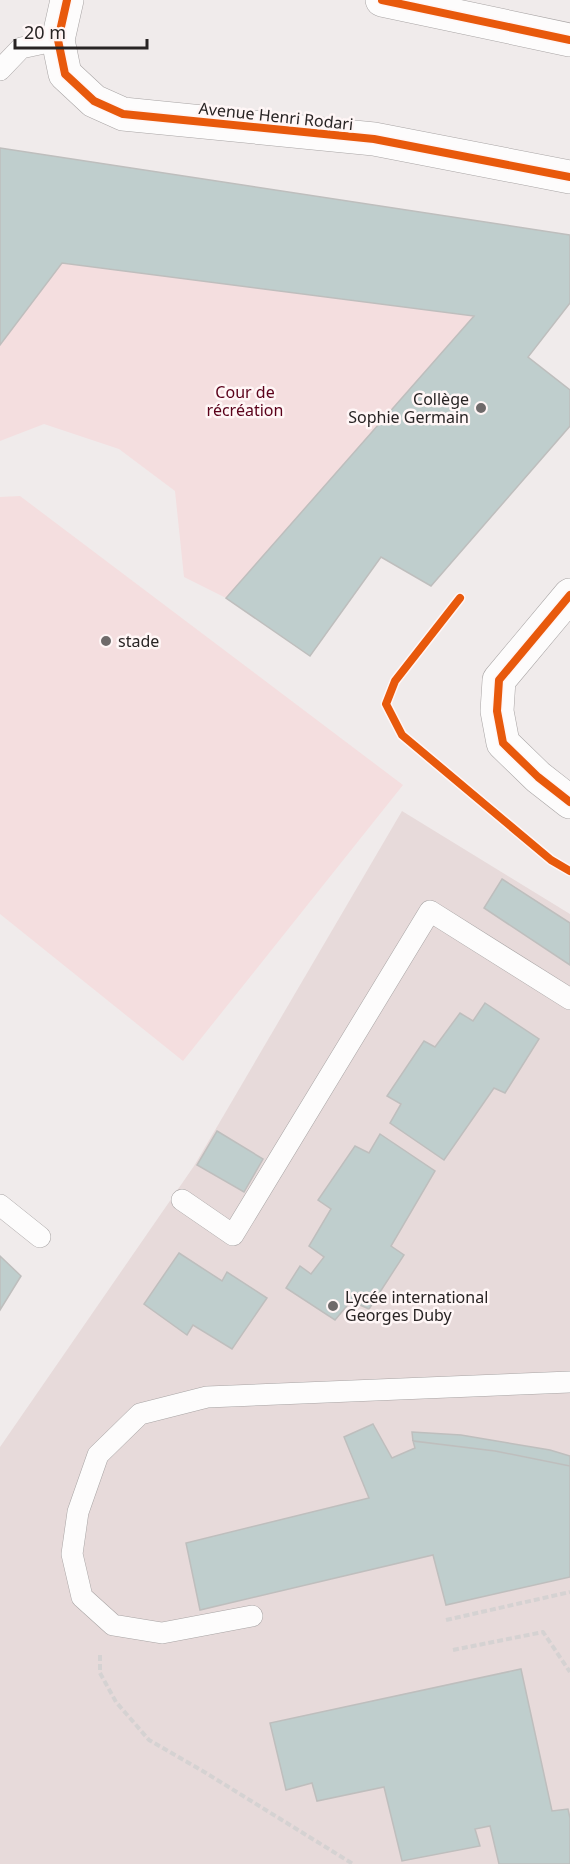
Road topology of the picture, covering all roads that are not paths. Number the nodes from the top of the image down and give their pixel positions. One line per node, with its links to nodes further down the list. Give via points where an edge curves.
1 (67, 0): 3 (street, Avenue Henri Rodari)
2 (382, 0): 4 (street)
3 (57, 40): 5 (lane, via 21,48); 6 (street, Avenue Henri Rodari, via 65,74 94,101 123,114 374,139)
4 (570, 40)
5 (0, 70)
6 (570, 177)
7 (570, 595): 8 (street, via 499,680 497,711 503,743)
8 (570, 802)
9 (570, 999): 10 (lane, via 430,911 233,1235)
10 (182, 1200)
11 (0, 1205): 12 (lane)
12 (40, 1237)
13 (570, 1382): 14 (lane, via 207,1397 140,1414 98,1455 78,1512 72,1554 82,1597 113,1625 162,1633)
14 (252, 1616)

